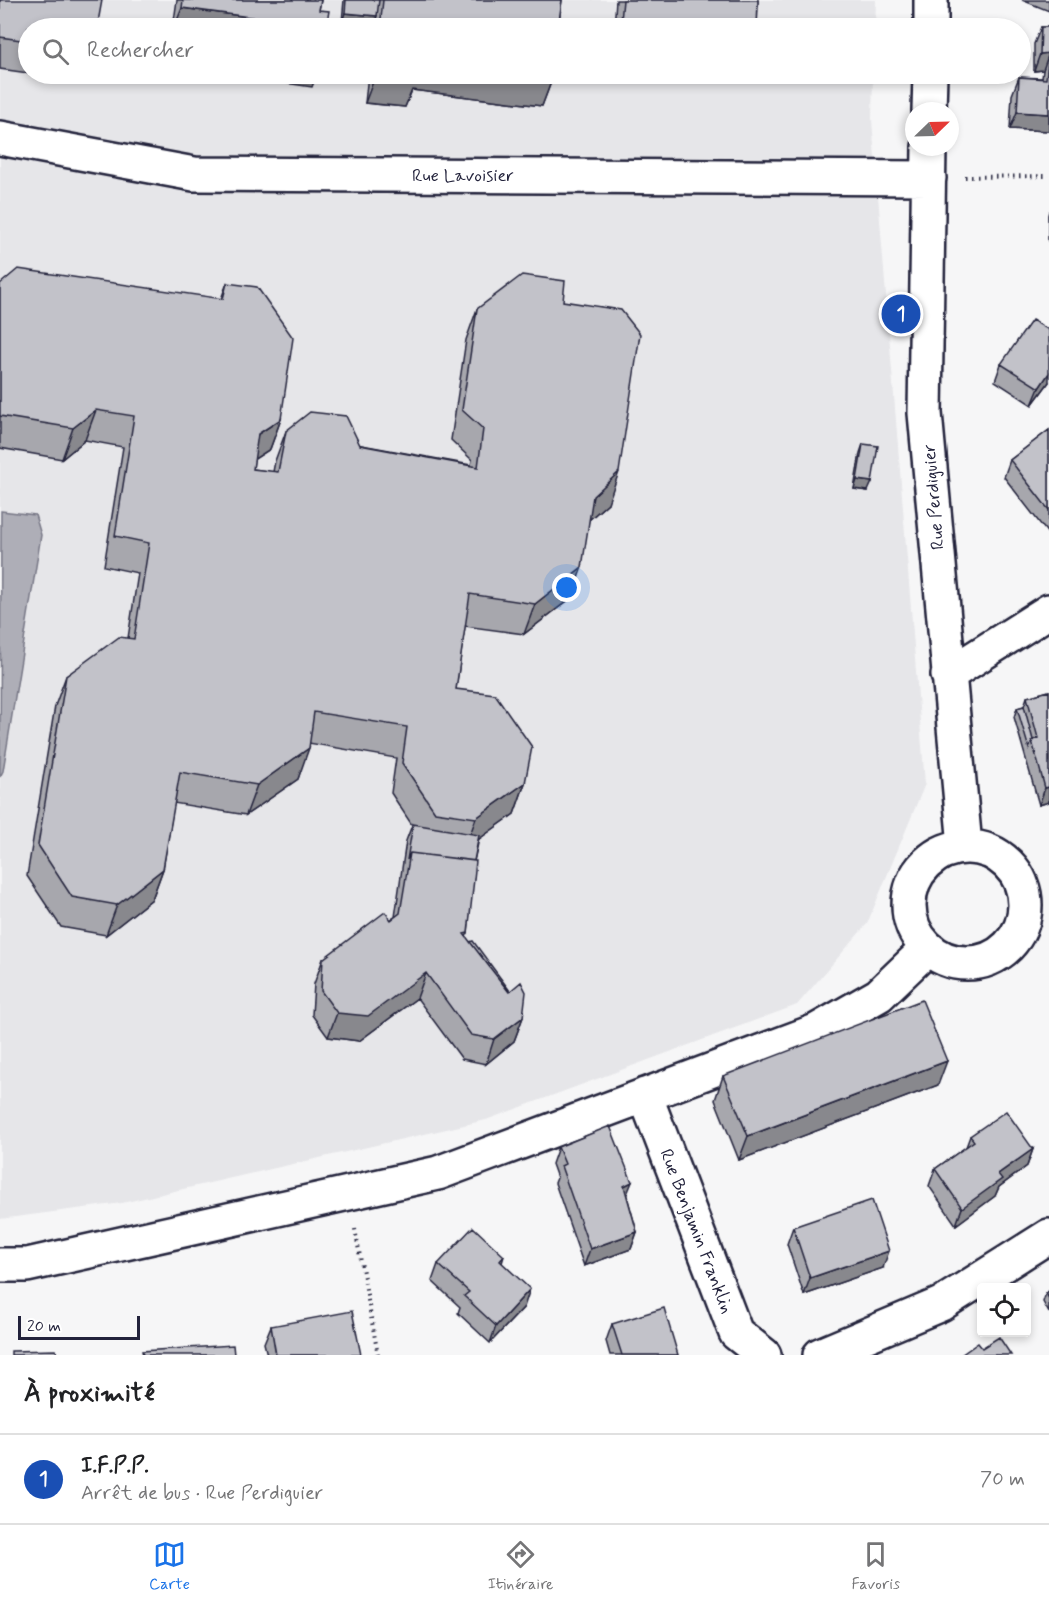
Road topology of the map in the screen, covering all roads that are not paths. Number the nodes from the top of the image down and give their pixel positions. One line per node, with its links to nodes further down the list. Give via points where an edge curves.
1 (931, 0): 2 (street)
2 (931, 18)
3 (930, 84): 4 (street)
4 (929, 102)
5 (0, 138): 6 (street, Rue Lavoisier, via 194,174)
6 (929, 162): 8 (street, Rue Perdiguier, via 925,413)
7 (1049, 611): 8 (street)
8 (948, 675): 9 (street, Rue Perdiguier)
9 (965, 846): 10 (street, via 984,848 1001,856 1015,870); 11 (street, via 933,857 912,885 911,918)
10 (1036, 929): 11 (street, via 999,955 981,962 950,961)
11 (928, 948): 12 (street, via 879,994 816,1031)
12 (645, 1095): 14 (street, via 438,1173 27,1265); 15 (street, Rue Benjamin Franklin, via 736,1333)
13 (1049, 1236): 16 (street, via 940,1305)
14 (0, 1265)
15 (764, 1355)
16 (820, 1355)

